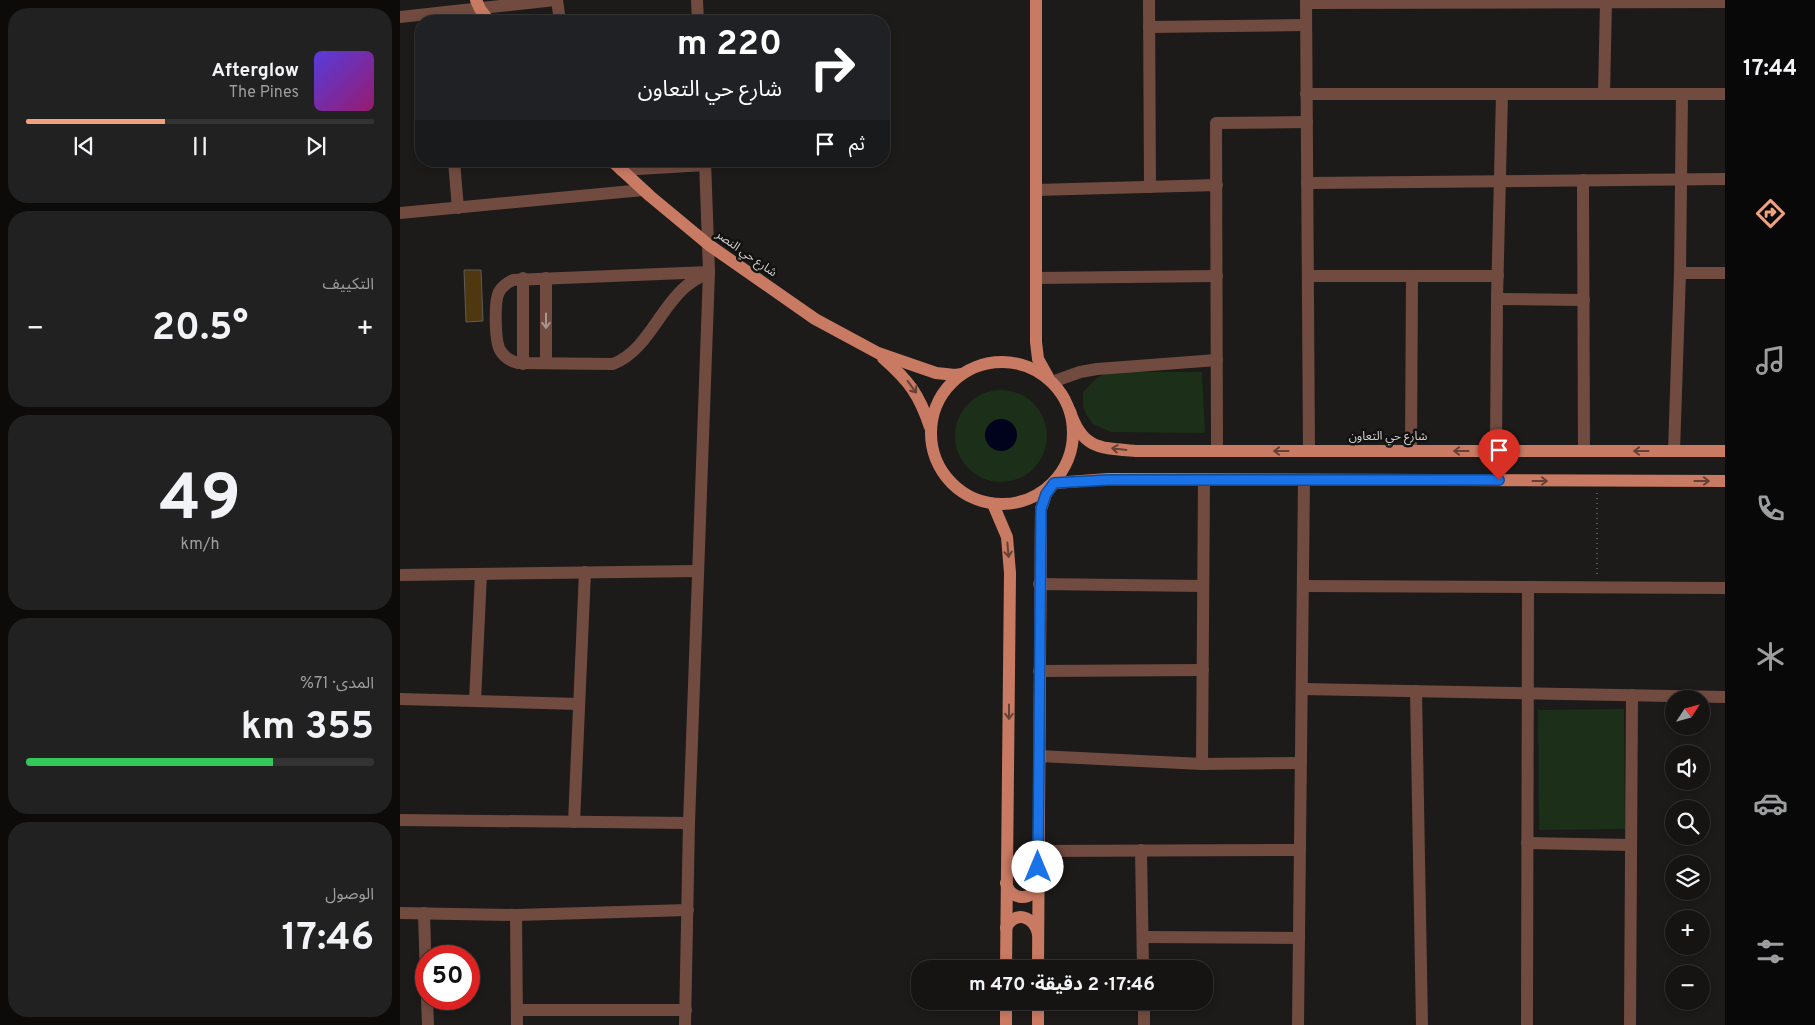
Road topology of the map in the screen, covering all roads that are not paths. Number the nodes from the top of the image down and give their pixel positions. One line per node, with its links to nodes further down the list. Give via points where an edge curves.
1 (468, 0): 12 (main road)
2 (556, 0): 8 (street); 14 (street)
3 (697, 0): 15 (street)
4 (1036, 0): 37 (main road)
5 (1149, 0): 19 (street)
6 (1401, 1): 7 (street); 9 (street)
7 (1488, 1): 10 (street)
8 (524, 2): 12 (street)
9 (1306, 2): 18 (street)
10 (1606, 2): 11 (street); 22 (street)
11 (1725, 2)
12 (478, 5): 13 (street)
13 (446, 15)
14 (559, 15)
15 (698, 15)
16 (400, 17): 17 (street)
17 (415, 17)
18 (1306, 25): 19 (street); 20 (street)
19 (1149, 27): 35 (street)
20 (1306, 94): 21 (street); 25 (street)
21 (1502, 94): 22 (street); 32 (street)
22 (1604, 94): 23 (street)
23 (1682, 94): 24 (street); 31 (street)
24 (1725, 94)
25 (1307, 122): 33 (street); 34 (street, via 1216,123)
26 (455, 167): 38 (street)
27 (629, 167): 36 (main road, شارع حي النصر)
28 (705, 167): 40 (street)
29 (1725, 179): 31 (street)
30 (1583, 180): 31 (street); 32 (street); 52 (street)
31 (1681, 180): 42 (street)
32 (1500, 181): 33 (street); 47 (street)
33 (1307, 183): 45 (street)
34 (1216, 185): 35 (street); 44 (street)
35 (1150, 187): 37 (street)
36 (643, 190): 38 (street); 40 (main road, شارع حي النصر)
37 (1036, 190): 50 (main road)
38 (458, 208): 39 (street)
39 (400, 214)
40 (709, 246): 41 (street); 54 (main road, شارع حي النصر, via 815,319)
41 (709, 272): 49 (street); 57 (street, via 683,288 645,339 623,360 612,364); 75 (street)
42 (1680, 273): 43 (street); 68 (street)
43 (1725, 273)
44 (1217, 276): 50 (street); 55 (street)
45 (1308, 276): 46 (street); 64 (street)
46 (1412, 276): 47 (street); 65 (street)
47 (1498, 276): 51 (street)
48 (523, 278): 49 (street); 56 (street); 56 (street, via 503,286 496,303 500,350 508,359)
49 (546, 278): 57 (street, one-way to 57)
50 (1036, 278): 53 (main road)
51 (1497, 299): 52 (street); 66 (street)
52 (1584, 300): 67 (street)
53 (1036, 342): 58 (main road, via 1033,355); 60 (main road, via 1041,366)
54 (878, 353): 59 (main road, via 936,373); 62 (main road, one-way to 62, via 910,383 923,405)
55 (1217, 360): 60 (street, via 1080,372); 63 (street)
56 (522, 364): 57 (street)
57 (546, 364)
58 (1017, 364): 59 (main road, via 985,364); 60 (main road, via 1032,368)
59 (963, 374): 62 (main road, via 940,398)
60 (1052, 382): 61 (main road)
61 (1070, 411): 63 (main road, شارع حي التعاون, one-way to 61, via 1136,451 1105,447 1082,436); 73 (main road, via 1073,441 1070,456)
62 (931, 431): 74 (main road, via 939,465 948,479 976,500)
63 (1217, 451): 64 (main road, شارع حي التعاون, one-way to 63)
64 (1309, 451): 65 (main road, شارع حي التعاون)
65 (1411, 451): 66 (main road, شارع حي التعاون, one-way to 65)
66 (1496, 451): 67 (main road, شارع حي التعاون)
67 (1584, 451): 68 (main road, شارع حي التعاون, one-way to 67)
68 (1674, 451): 69 (main road, شارع حي التعاون)
69 (1725, 451)
70 (1204, 480): 71 (main road); 73 (main road); 80 (street)
71 (1304, 480): 72 (main road, one-way to 72); 81 (street)
72 (1725, 481)
73 (1054, 483): 74 (main road, via 1026,500); 79 (main road, via 1041,509)
74 (993, 504): 105 (main road, one-way to 105, via 1007,537 1010,573)
75 (698, 570): 76 (street); 99 (street)
76 (584, 572): 77 (street); 93 (street)
77 (481, 574): 78 (street); 92 (street)
78 (400, 575)
79 (1039, 584): 80 (street); 85 (main road)
80 (1204, 586): 84 (street)
81 (1303, 586): 82 (street); 86 (street)
82 (1528, 587): 83 (street); 88 (street)
83 (1725, 588)
84 (1203, 670): 85 (street); 96 (street)
85 (1039, 671): 94 (main road)
86 (1302, 689): 87 (street); 95 (street)
87 (1416, 691): 88 (street); 132 (street)
88 (1528, 693): 89 (street); 100 (street)
89 (1632, 695): 90 (street); 101 (street)
90 (1725, 697)
91 (400, 699): 92 (street)
92 (475, 701): 93 (street)
93 (579, 704): 98 (street)
94 (1039, 756): 96 (street); 104 (main road)
95 (1301, 763): 96 (street); 103 (street)
96 (1202, 764)
97 (400, 820): 98 (street)
98 (574, 822): 99 (street)
99 (689, 823): 107 (street)
100 (1527, 843): 101 (street); 133 (street)
101 (1631, 845): 134 (street)
102 (1141, 850): 103 (street); 104 (street); 113 (street)
103 (1300, 850): 114 (street)
104 (1038, 851): 106 (main road)
105 (1006, 883): 106 (main road, via 1011,893 1020,898 1034,893); 111 (main road)
106 (1038, 884): 112 (main road)
107 (688, 910): 110 (street); 121 (street)
108 (400, 913): 109 (street)
109 (424, 913): 110 (street); 115 (street)
110 (516, 915): 120 (street)
111 (1006, 928): 112 (main road, via 1012,920 1022,917 1031,920); 116 (main road)
112 (1038, 934): 117 (main road)
113 (1143, 937): 114 (street); 118 (street)
114 (1299, 938): 131 (street)
115 (425, 945)
116 (1006, 960)
117 (1038, 960)
118 (1144, 960)
119 (427, 1010): 125 (street)
120 (517, 1010): 121 (street); 126 (street)
121 (686, 1010): 127 (street)
122 (1006, 1010): 128 (main road)
123 (1038, 1010): 129 (main road)
124 (1144, 1010): 130 (street)
125 (428, 1025)
126 (517, 1025)
127 (685, 1025)
128 (1006, 1025)
129 (1038, 1025)
130 (1144, 1025)
131 (1298, 1025)
132 (1422, 1025)
133 (1527, 1025)
134 (1630, 1025)

